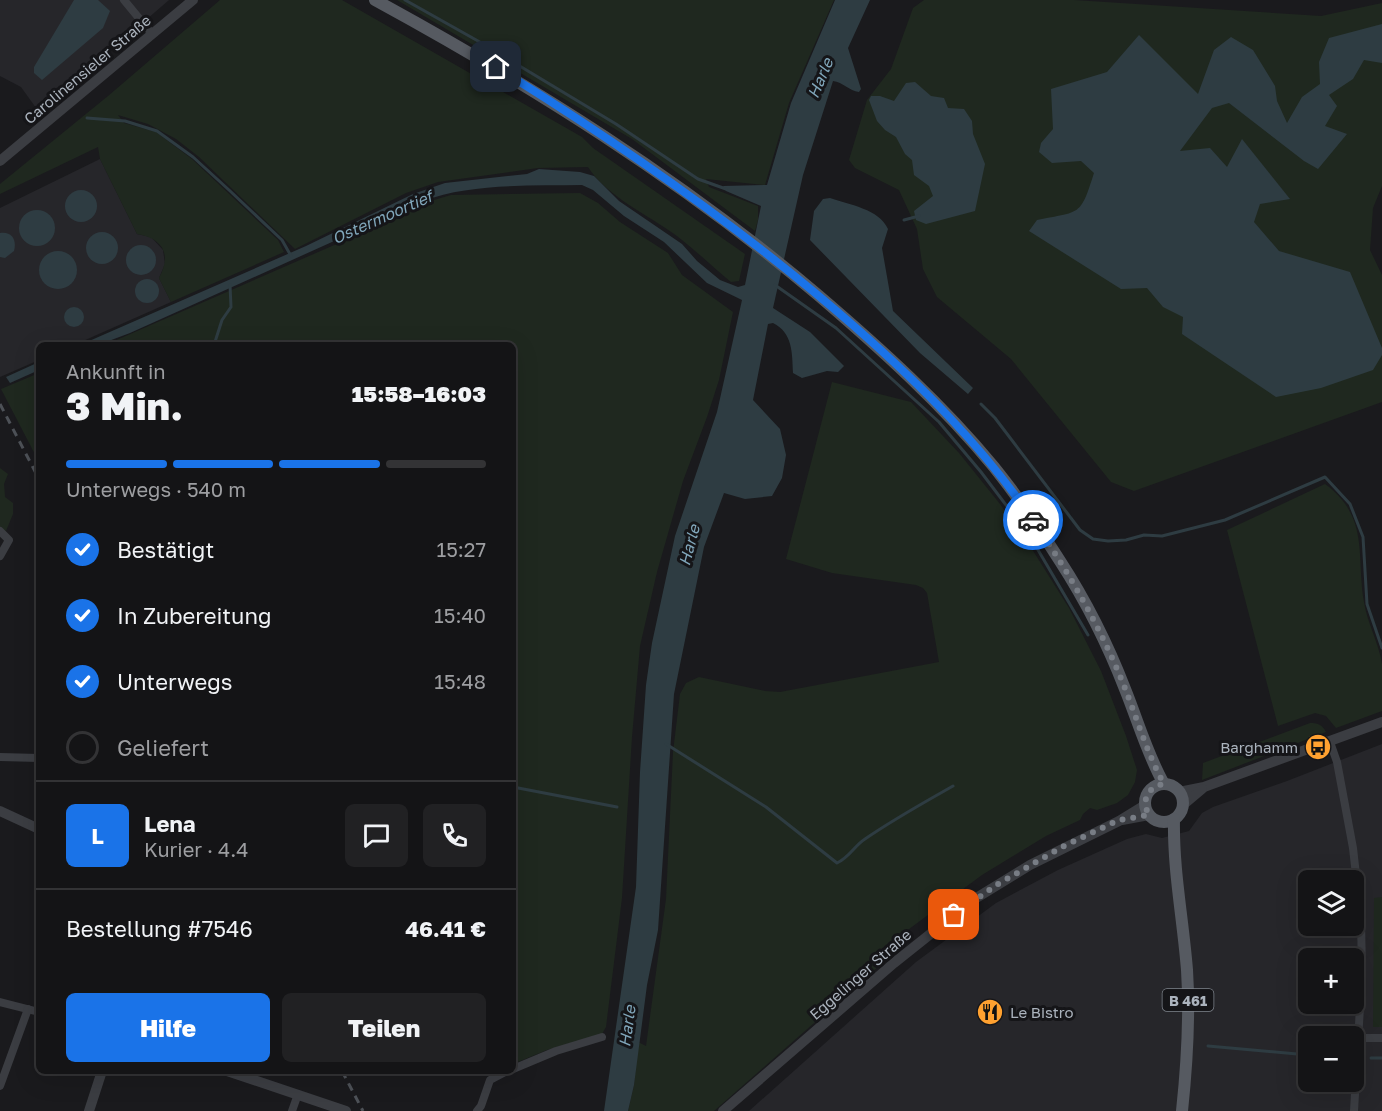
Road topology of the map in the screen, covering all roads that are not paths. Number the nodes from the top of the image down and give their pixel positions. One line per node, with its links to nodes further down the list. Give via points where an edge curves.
1 (124, 0): 4 (street)
2 (193, 0): 4 (street, Carolinensieler Straße)
3 (375, 0): 12 (main road, via 496,67 660,174 789,271 921,388 995,468 1061,562 1120,677)
4 (152, 34): 5 (street, Carolinensieler Straße)
5 (0, 161)
6 (0, 531): 7 (street, via 9,540)
7 (0, 556)
8 (1382, 722): 9 (street)
9 (1330, 742): 13 (street); 21 (street, via 1337,762 1359,891)
10 (0, 757): 11 (street)
11 (36, 758)
12 (1158, 786): 13 (main road, via 1170,785); 14 (main road, via 1148,793)
13 (1181, 798): 16 (main road, via 1178,816)
14 (1147, 810): 16 (main road); 36 (street, Eggelinger Straße, via 1030,865 974,900 894,963)
15 (0, 811): 17 (street)
16 (1168, 821): 37 (main road, B 461, via 1180,889 1188,994)
17 (36, 828)
18 (0, 1002): 19 (street)
19 (28, 1009): 20 (street); 29 (street)
20 (36, 1011)
21 (1360, 1026)
22 (602, 1037): 25 (street)
23 (1364, 1038): 24 (street)
24 (1382, 1038)
25 (516, 1068)
26 (101, 1074): 32 (street)
27 (236, 1074): 31 (street)
28 (501, 1074): 35 (street, via 490,1080)
29 (0, 1086)
30 (1355, 1092): 38 (street)
31 (298, 1094): 33 (street); 34 (street)
32 (89, 1111)
33 (292, 1111)
34 (346, 1111)
35 (477, 1111)
36 (723, 1111)
37 (1182, 1111)
38 (1354, 1111)

